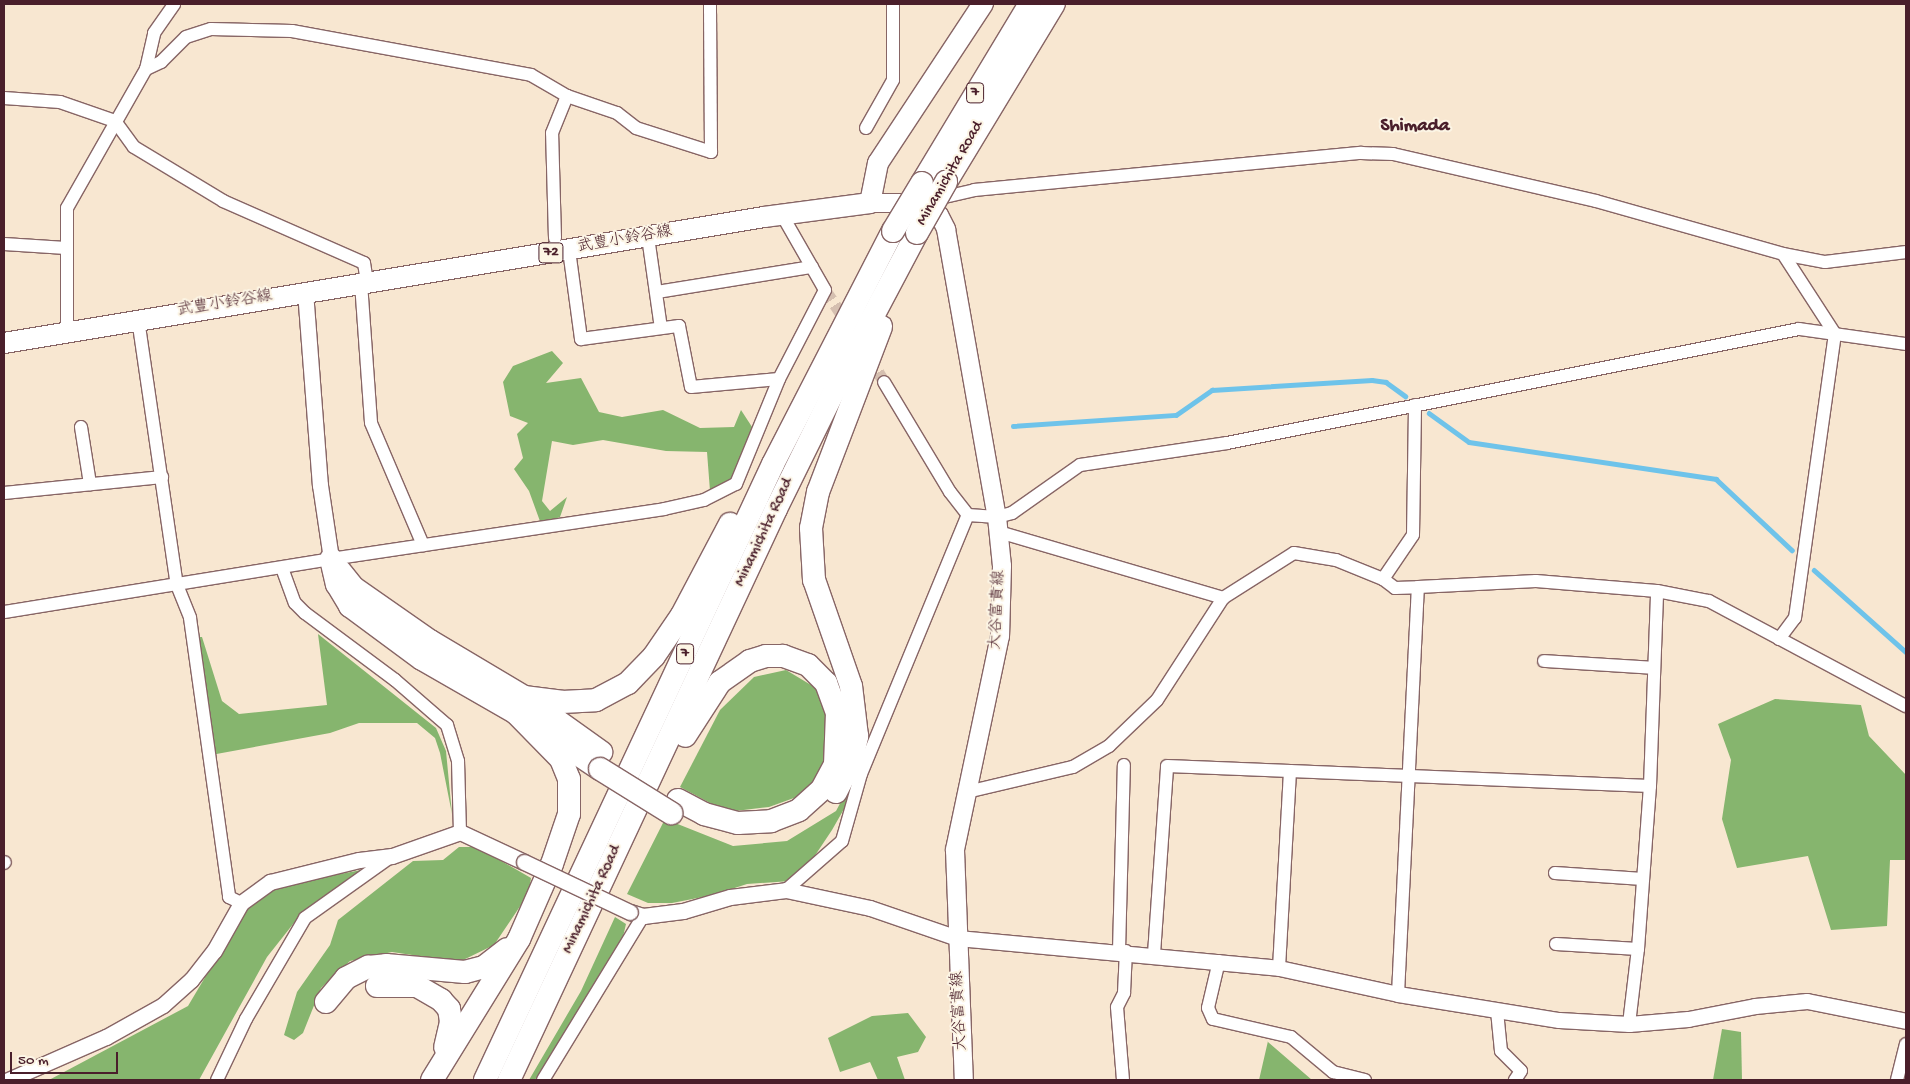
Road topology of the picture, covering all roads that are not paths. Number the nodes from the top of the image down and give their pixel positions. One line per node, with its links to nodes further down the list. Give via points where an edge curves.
1 (174, 4): 7 (street, via 154,34)
2 (710, 4): 8 (street, via 711,152 636,128 618,113)
3 (893, 4): 11 (street, via 893,80)
4 (983, 4): 13 (main road, via 878,163)
5 (1030, 4): 12 (highway, Minamichita Road / 7)
6 (1054, 4): 16 (highway, Minamichita Road / 7, bridge, via 946,182)
7 (146, 69): 8 (street, via 161,62 186,37 211,29 282,30 369,43 531,75); 10 (street)
8 (567, 96): 18 (street, via 552,134)
9 (4, 98): 10 (street, via 60,102)
10 (115, 121): 19 (street, via 67,208); 23 (street, via 134,146 223,201 364,263)
11 (866, 128)
12 (920, 193): 13 (main road); 16 (highway, Minamichita Road / 7, bridge); 21 (street, via 1361,154 1393,154 1596,201); 41 (main road, 大谷富貴線, via 939,215 946,229)
13 (870, 203): 14 (main road, 武豊小鈴谷線 / 72)
14 (782, 215): 15 (main road, 武豊小鈴谷線 / 72); 22 (street)
15 (648, 237): 18 (main road, 武豊小鈴谷線 / 72); 25 (street)
16 (906, 237): 26 (highway, Minamichita Road / 7); 61 (highway, via 913,259 873,345 818,492 811,528 814,580 851,686 857,736 851,763 841,786 823,808 804,823 777,834 750,837 702,829); 81 (highway, Minamichita Road / 7)
17 (4, 244): 19 (street)
18 (562, 244): 23 (main road, 武豊小鈴谷線 / 72); 28 (street, via 581,339)
19 (66, 248): 29 (street)
20 (1906, 252): 21 (street, via 1824,262)
21 (1783, 254): 30 (street)
22 (812, 267): 25 (street); 33 (street, via 825,290)
23 (364, 283): 24 (main road, 武豊小鈴谷線 / 72); 42 (street, via 371,424)
24 (305, 291): 27 (main road, 武豊小鈴谷線 / 72); 43 (street, via 320,485)
25 (656, 292): 28 (street)
26 (859, 295): 54 (highway, via 833,324 682,615 654,656 628,683 596,700); 84 (highway, Minamichita Road / 7, via 773,464)
27 (138, 319): 29 (main road, 武豊小鈴谷線 / 72); 37 (street)
28 (661, 328): 33 (street, via 679,326 691,387)
29 (67, 332): 31 (main road, 武豊小鈴谷線 / 72)
30 (1835, 334): 32 (street); 35 (street, via 1799,329); 51 (street, via 1795,618)
31 (4, 343)
32 (1906, 344)
33 (779, 379): 42 (street, via 736,484 704,500 664,509)
34 (884, 382): 40 (street, via 950,492)
35 (1416, 404): 41 (street, via 1227,443 1080,465); 45 (street, via 1414,535)
36 (82, 427): 38 (street)
37 (162, 477): 38 (street); 46 (street)
38 (90, 484): 39 (street)
39 (4, 493)
40 (968, 514): 41 (street); 66 (street, via 861,774 842,841)
41 (998, 524): 49 (street); 60 (main road, 大谷富貴線, via 1002,566 1000,636)
42 (423, 545): 43 (street)
43 (331, 558): 44 (street); 54 (highway, via 354,588)
44 (282, 568): 46 (street); 62 (street, via 296,603 306,613 395,680 447,725 458,761)
45 (1383, 579): 47 (street, via 1395,588); 49 (street, via 1336,560 1294,553)
46 (176, 585): 50 (street); 67 (street, via 190,618 229,897)
47 (1418, 587): 48 (street, via 1536,581); 58 (street)
48 (1657, 591): 51 (street, via 1709,601); 53 (street)
49 (1224, 598): 60 (street, via 1157,700 1109,746 1073,767)
50 (4, 612)
51 (1779, 638): 55 (street)
52 (1544, 661): 53 (street)
53 (1654, 668): 59 (street)
54 (520, 705): 61 (highway, bridge); 69 (highway, via 561,759 569,787 569,814 552,864)
55 (1906, 706)
56 (1124, 765): 73 (street)
57 (1290, 772): 58 (street); 74 (street, via 1167,766); 76 (street)
58 (1408, 776): 59 (street); 78 (street)
59 (1650, 786): 65 (street)
60 (967, 792): 70 (main road, 大谷富貴線, via 955,850)
61 (674, 807): 81 (highway, via 738,823 771,821 799,810 822,789 835,765 836,713 826,683 808,665 782,656 750,661 720,682 688,730 558,1002)
62 (460, 832): 63 (street); 68 (street, bridge)
63 (392, 856): 67 (street, via 359,860 270,882); 88 (street, via 306,918 246,1019)
64 (1555, 873): 65 (street)
65 (1643, 879): 72 (street)
66 (786, 890): 68 (street, via 730,896 683,911); 70 (street, via 870,908)
67 (241, 903): 87 (street, via 214,951 191,980 163,1005 106,1037)
68 (636, 914): 93 (street)
69 (519, 938): 79 (highway, via 484,967 465,972 386,965 368,967 346,978); 86 (highway)
70 (957, 938): 73 (street); 94 (main road, 大谷富貴線)
71 (1556, 944): 72 (street)
72 (1638, 948): 83 (street)
73 (1123, 951): 74 (street); 95 (street, via 1124,993 1117,1007)
74 (1154, 954): 75 (street)
75 (1219, 961): 76 (street); 96 (street, via 1208,1008 1213,1019 1291,1037 1333,1072)
76 (1279, 968): 78 (street)
77 (377, 986): 86 (highway, via 417,986 442,1000 449,1009 451,1022)
78 (1398, 994): 80 (street)
79 (326, 1002)
80 (1497, 1011): 83 (street, via 1559,1020); 97 (street, via 1501,1052 1521,1071)
81 (539, 1016): 92 (highway, Minamichita Road / 7)
82 (1906, 1020): 83 (street, via 1807,1001 1755,1006 1688,1019)
83 (1629, 1024)
84 (512, 1025): 90 (highway, via 496,1035); 91 (highway, Minamichita Road / 7)
85 (1906, 1044): 98 (street)
86 (444, 1058): 89 (highway)
87 (8, 1080)
88 (217, 1080)
89 (432, 1080)
90 (474, 1080)
91 (486, 1080)
92 (509, 1080)
93 (543, 1080)
94 (964, 1080)
95 (1123, 1080)
96 (1365, 1080)
97 (1515, 1080)
98 (1897, 1080)

